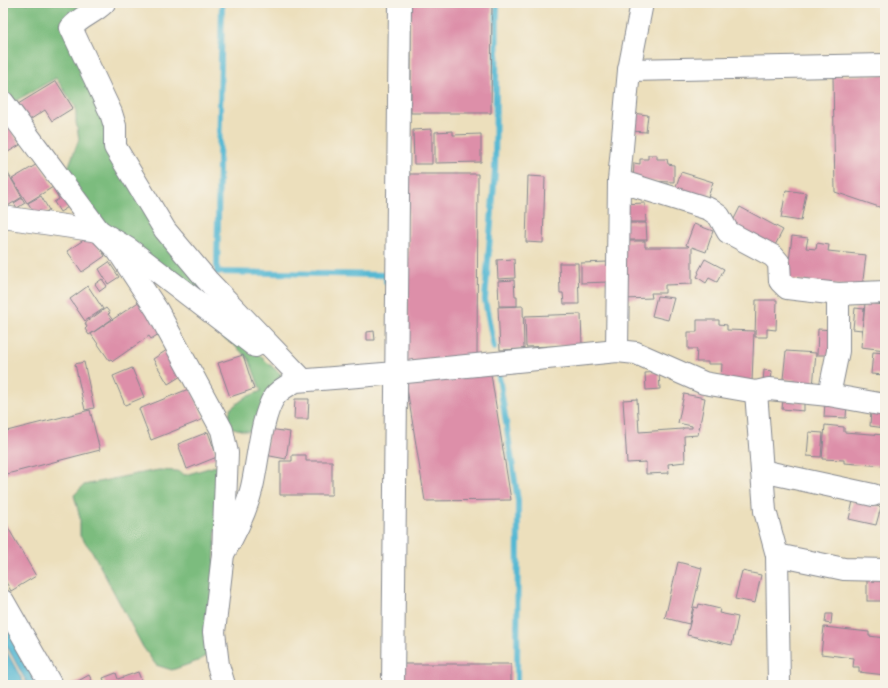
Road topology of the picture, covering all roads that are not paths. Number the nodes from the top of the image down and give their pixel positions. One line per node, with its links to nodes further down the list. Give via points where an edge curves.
1 (104, 3): 14 (street, via 71,28 111,113 115,126 115,147 165,230 207,280)
2 (400, 3): 13 (street)
3 (642, 3): 5 (street)
4 (885, 65): 5 (street)
5 (629, 70): 7 (street)
6 (3, 102): 9 (street)
7 (619, 181): 11 (street, via 709,209 719,216 728,232 773,256 779,263 780,281 787,288); 12 (street)
8 (3, 217): 9 (street)
9 (99, 231): 14 (street, via 130,250); 20 (street, via 118,251 157,310 222,430 227,453)
10 (885, 292): 11 (street)
11 (838, 294): 16 (street, via 838,351)
12 (617, 351): 13 (street); 15 (street, via 636,353 704,383)
13 (396, 373): 14 (street); 26 (street)
14 (303, 380): 20 (street, via 286,386 274,396 266,414 245,510 236,533)
15 (756, 392): 16 (street, via 769,389); 18 (street)
16 (829, 395): 17 (street)
17 (885, 405)
18 (762, 471): 19 (street); 21 (street, via 765,511)
19 (873, 496)
20 (223, 554): 25 (street, via 214,632 218,665)
21 (777, 555): 22 (street, via 844,569); 27 (street)
22 (885, 570)
23 (3, 601): 24 (street)
24 (51, 685)
25 (224, 685)
26 (393, 685)
27 (779, 685)

